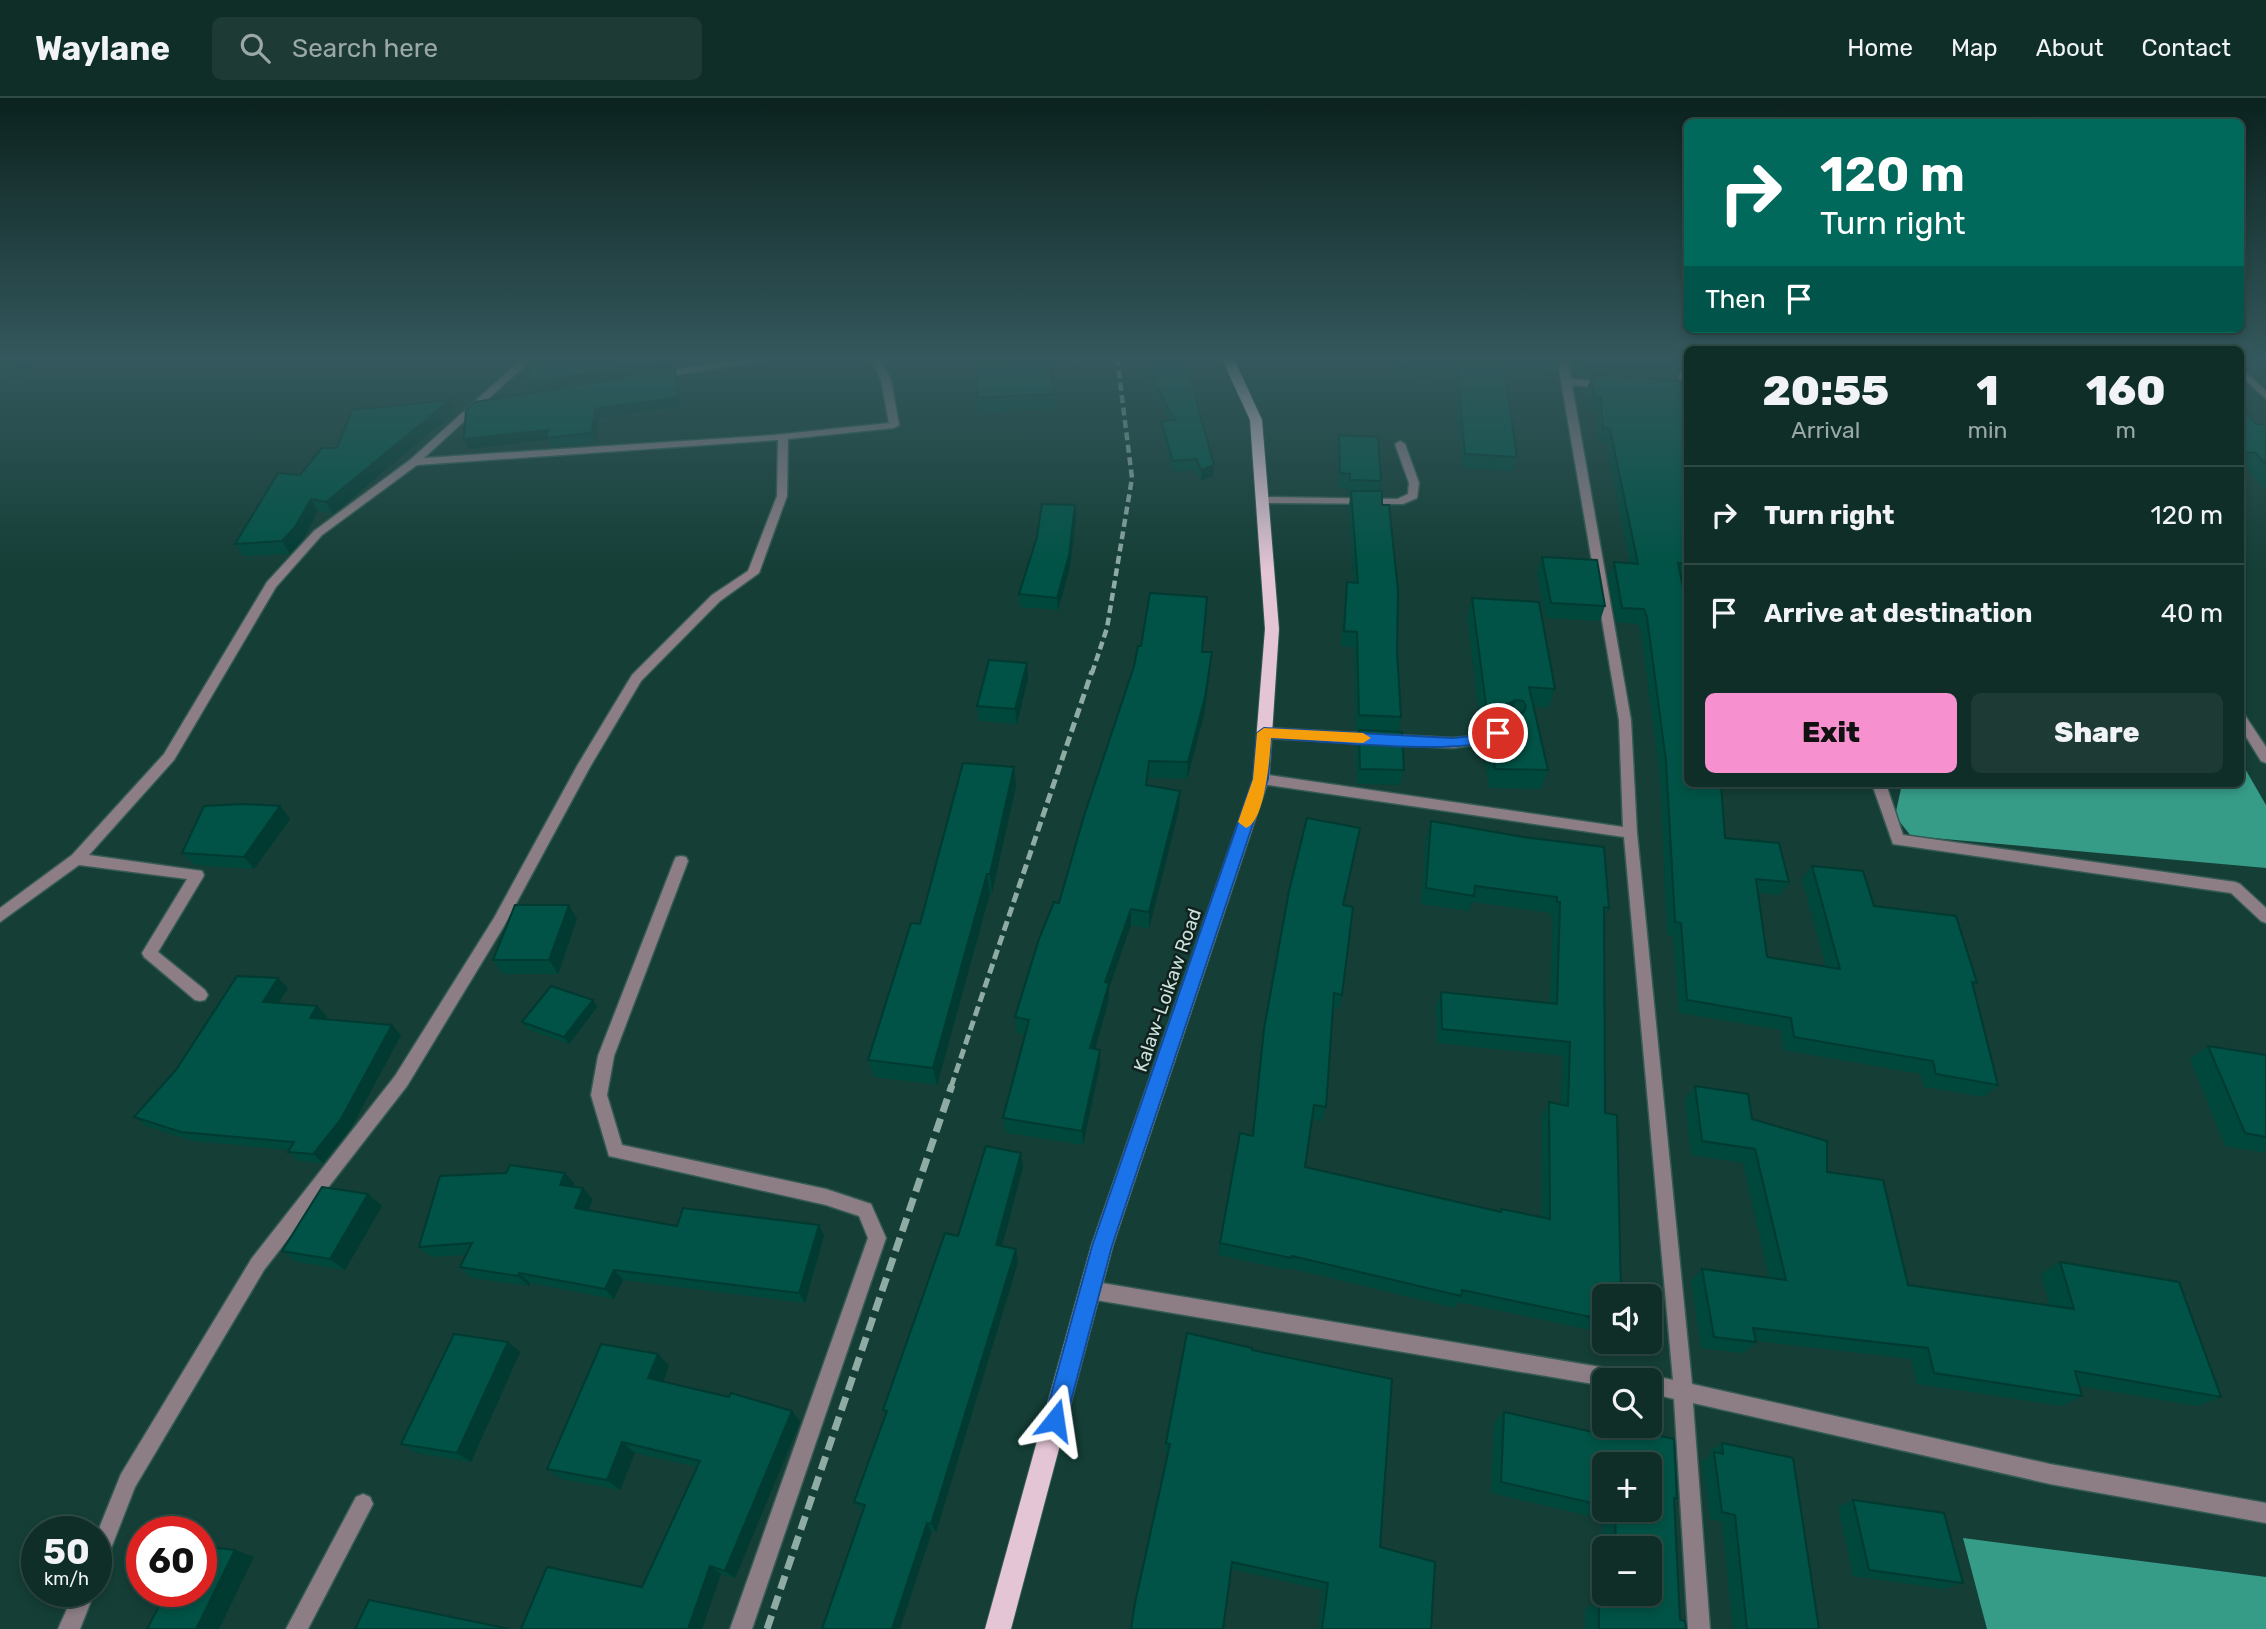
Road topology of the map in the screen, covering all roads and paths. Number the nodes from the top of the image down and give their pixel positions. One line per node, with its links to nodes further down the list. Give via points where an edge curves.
1 (450, 428): 7 (street)
2 (867, 428): 5 (street)
3 (1257, 428): 8 (main road, Kalaw-Loikaw Road)
4 (1576, 428): 15 (street, via 1625,720)
5 (783, 439): 7 (street); 27 (street, via 782,496 753,573 716,598 636,678 499,922 401,1081 258,1264 128,1481)
6 (1400, 444): 8 (street, via 1414,483 1413,496 1399,502)
7 (414, 461): 16 (street, via 318,533 271,585 169,757)
8 (1262, 500): 11 (main road, Kalaw-Loikaw Road, via 1272,629)
9 (2244, 723): 12 (street)
10 (1511, 726): 11 (street, via 1485,740 1453,743)
11 (1264, 733): 13 (main road, Kalaw-Loikaw Road)
12 (2266, 758)
13 (1261, 779): 15 (street); 21 (main road, Kalaw-Loikaw Road)
14 (1880, 787): 19 (street, via 1898,840 2235,888)
15 (1630, 833): 24 (street)
16 (76, 859): 18 (street); 20 (street, via 197,875 149,953)
17 (681, 861): 31 (street, via 606,1056 599,1094 615,1152 826,1197 865,1210 877,1238)
18 (0, 916)
19 (2266, 917)
20 (200, 995)
21 (1090, 1290): 22 (street); 32 (main road, Kalaw-Loikaw Road)
22 (1592, 1375)
23 (1662, 1386): 24 (street)
24 (1683, 1390): 26 (street, via 2050,1474); 33 (street)
25 (363, 1504): 30 (street)
26 (2266, 1513)
27 (112, 1522)
28 (78, 1607): 29 (street)
29 (69, 1629)
30 (297, 1629)
31 (741, 1629)
32 (998, 1629)
33 (1699, 1629)

